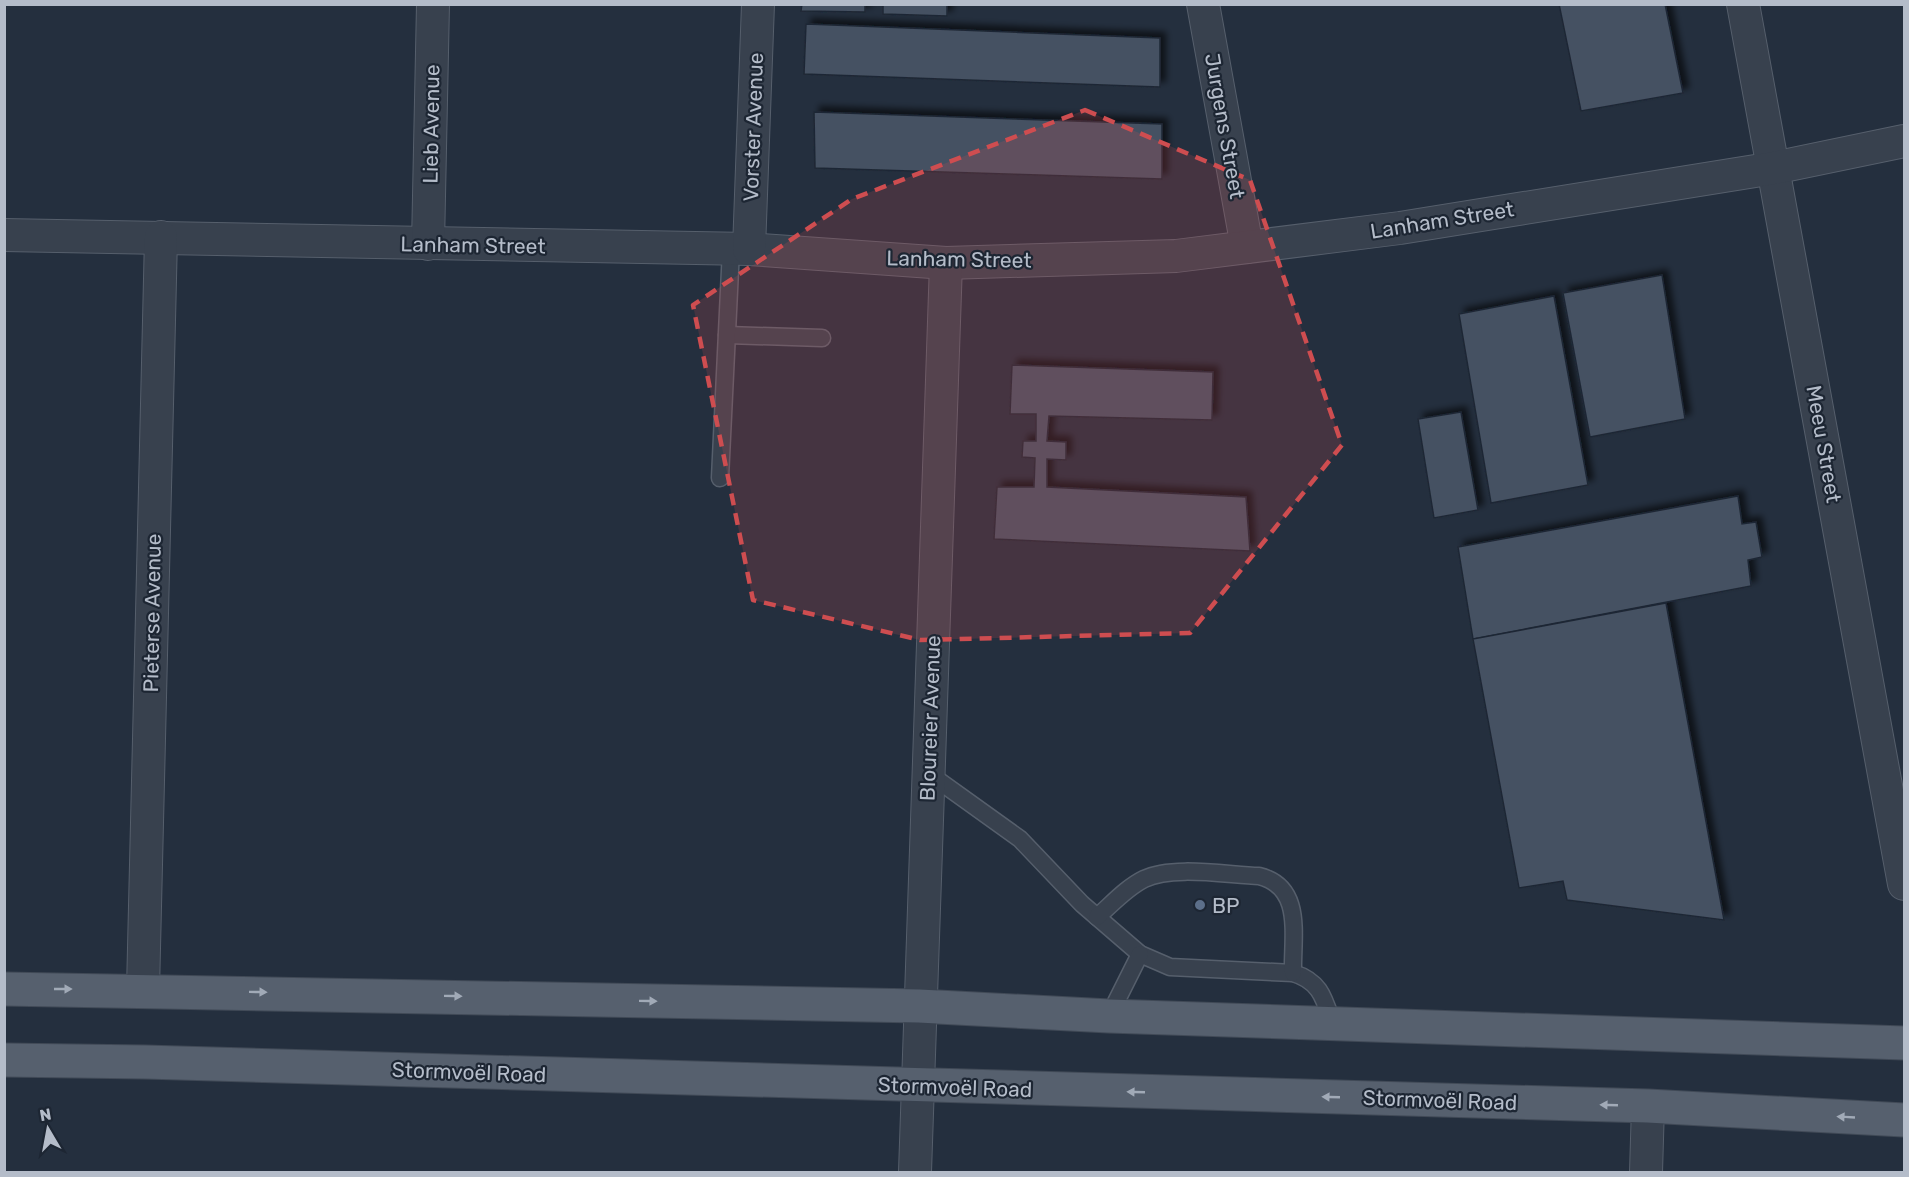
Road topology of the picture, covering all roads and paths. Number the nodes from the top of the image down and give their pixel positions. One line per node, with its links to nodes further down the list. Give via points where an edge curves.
1 (433, 4): 9 (street, Lieb Avenue)
2 (758, 4): 11 (street, Vorster Avenue)
3 (1203, 4): 10 (street, Jurgens Street)
4 (1743, 4): 6 (street, Meeu Street)
5 (1905, 141): 6 (street, Lanham Street)
6 (1774, 168): 10 (street, Lanham Street, via 1400,228); 17 (street, Meeu Street)
7 (4, 235): 8 (street, Lanham Street)
8 (161, 237): 9 (street, Lanham Street); 22 (street, Pieterse Avenue)
9 (428, 244): 11 (street, Lanham Street)
10 (1246, 247): 12 (street, Lanham Street, via 1176,256)
11 (740, 249): 12 (street, Lanham Street); 13 (lane)
12 (946, 263): 16 (street, Bloureier Avenue)
13 (727, 335): 14 (lane); 15 (lane)
14 (822, 338)
15 (720, 478)
16 (928, 774): 18 (lane, via 1020,839); 23 (street, Bloureier Avenue)
17 (1905, 884)
18 (1097, 917): 19 (lane); 20 (lane, via 1134,885 1159,874 1272,879 1286,891 1291,903)
19 (1140, 954): 20 (lane, via 1170,967); 24 (lane)
20 (1293, 973): 25 (lane, via 1317,985)
21 (4, 989): 22 (main road, one-way to 22)
22 (142, 990): 23 (main road, one-way to 23)
23 (919, 1006): 24 (main road); 28 (street, Bloureier Avenue)
24 (1109, 1016): 25 (main road)
25 (1332, 1022): 26 (main road)
26 (1905, 1043)
27 (4, 1060): 28 (main road, Stormvoël Road)
28 (917, 1086): 29 (main road, Stormvoël Road, one-way to 28); 31 (street, Bloureier Avenue)
29 (1648, 1106): 30 (main road, Stormvoël Road, one-way to 29); 32 (street)
30 (1905, 1120)
31 (915, 1173)
32 (1646, 1173)

